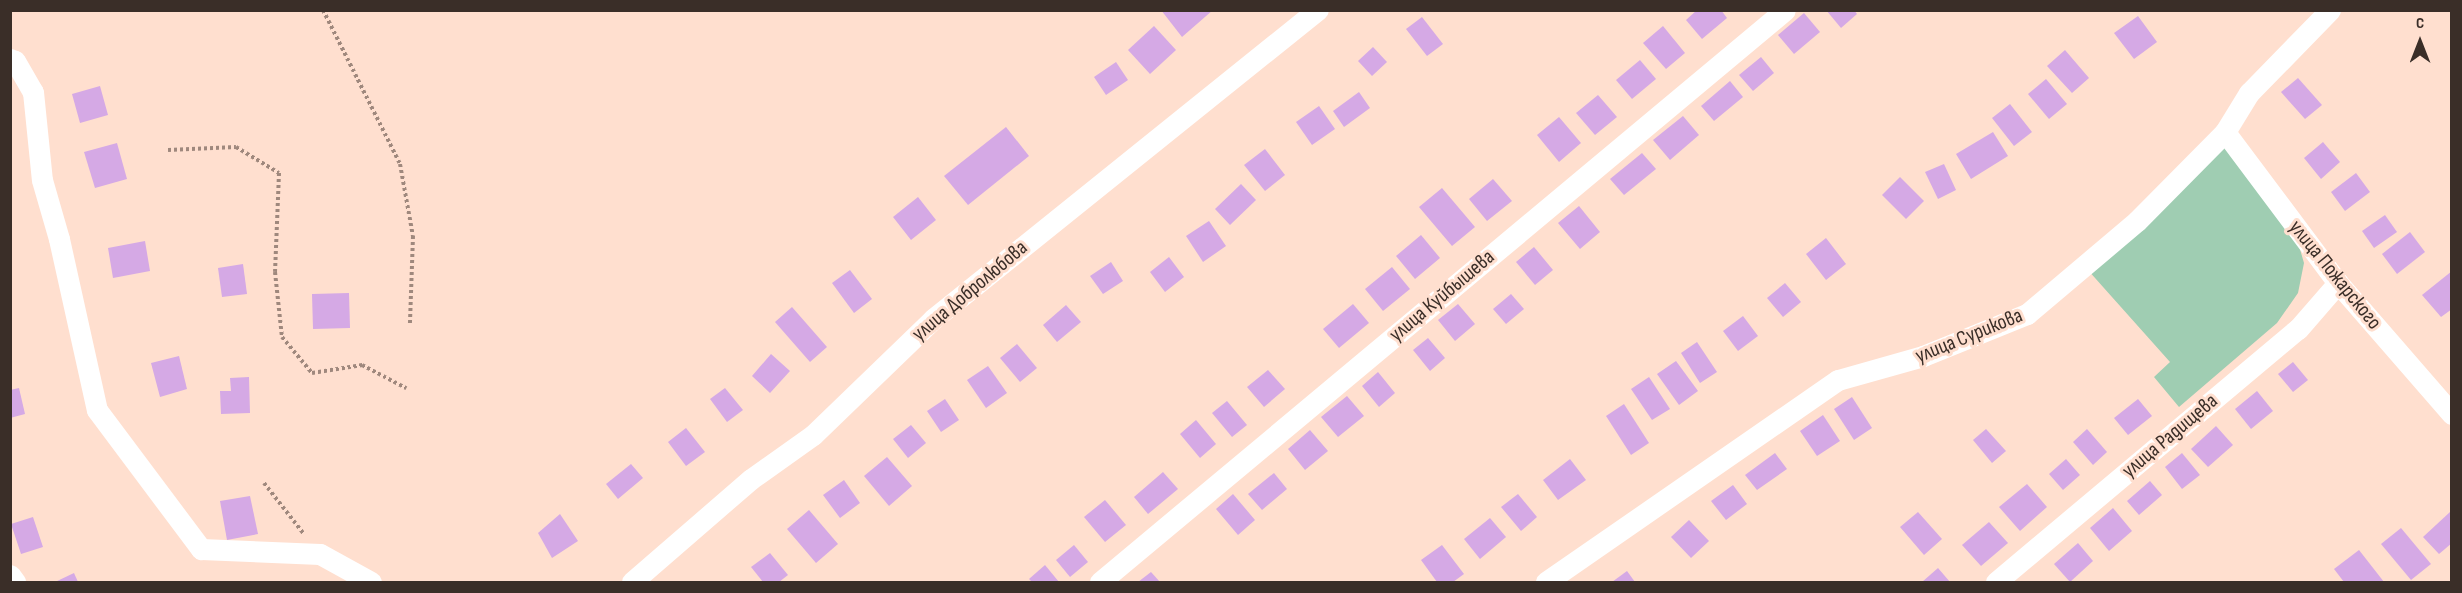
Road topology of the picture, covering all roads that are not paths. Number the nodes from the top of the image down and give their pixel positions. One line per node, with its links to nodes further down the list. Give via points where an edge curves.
1 (1318, 10): 11 (street, улица Добролюбова, via 933,319 813,435 751,479)
2 (1785, 10): 12 (street, улица Куйбышева)
3 (2330, 10): 5 (street, улица Сурикова, via 2249,93)
4 (10, 59): 10 (street, via 33,92 42,180 97,410 201,549 320,554)
5 (2225, 132): 6 (street, улица Пожарского); 13 (street, улица Сурикова, via 2137,221 2027,314 1923,356 1838,380)
6 (2338, 283): 7 (street, улица Пожарского); 14 (street, улица Радищева, via 2298,329)
7 (2451, 414)
8 (10, 575): 9 (street)
9 (15, 582)
10 (371, 582)
11 (632, 582)
12 (1100, 582)
13 (1546, 582)
14 (1996, 582)

